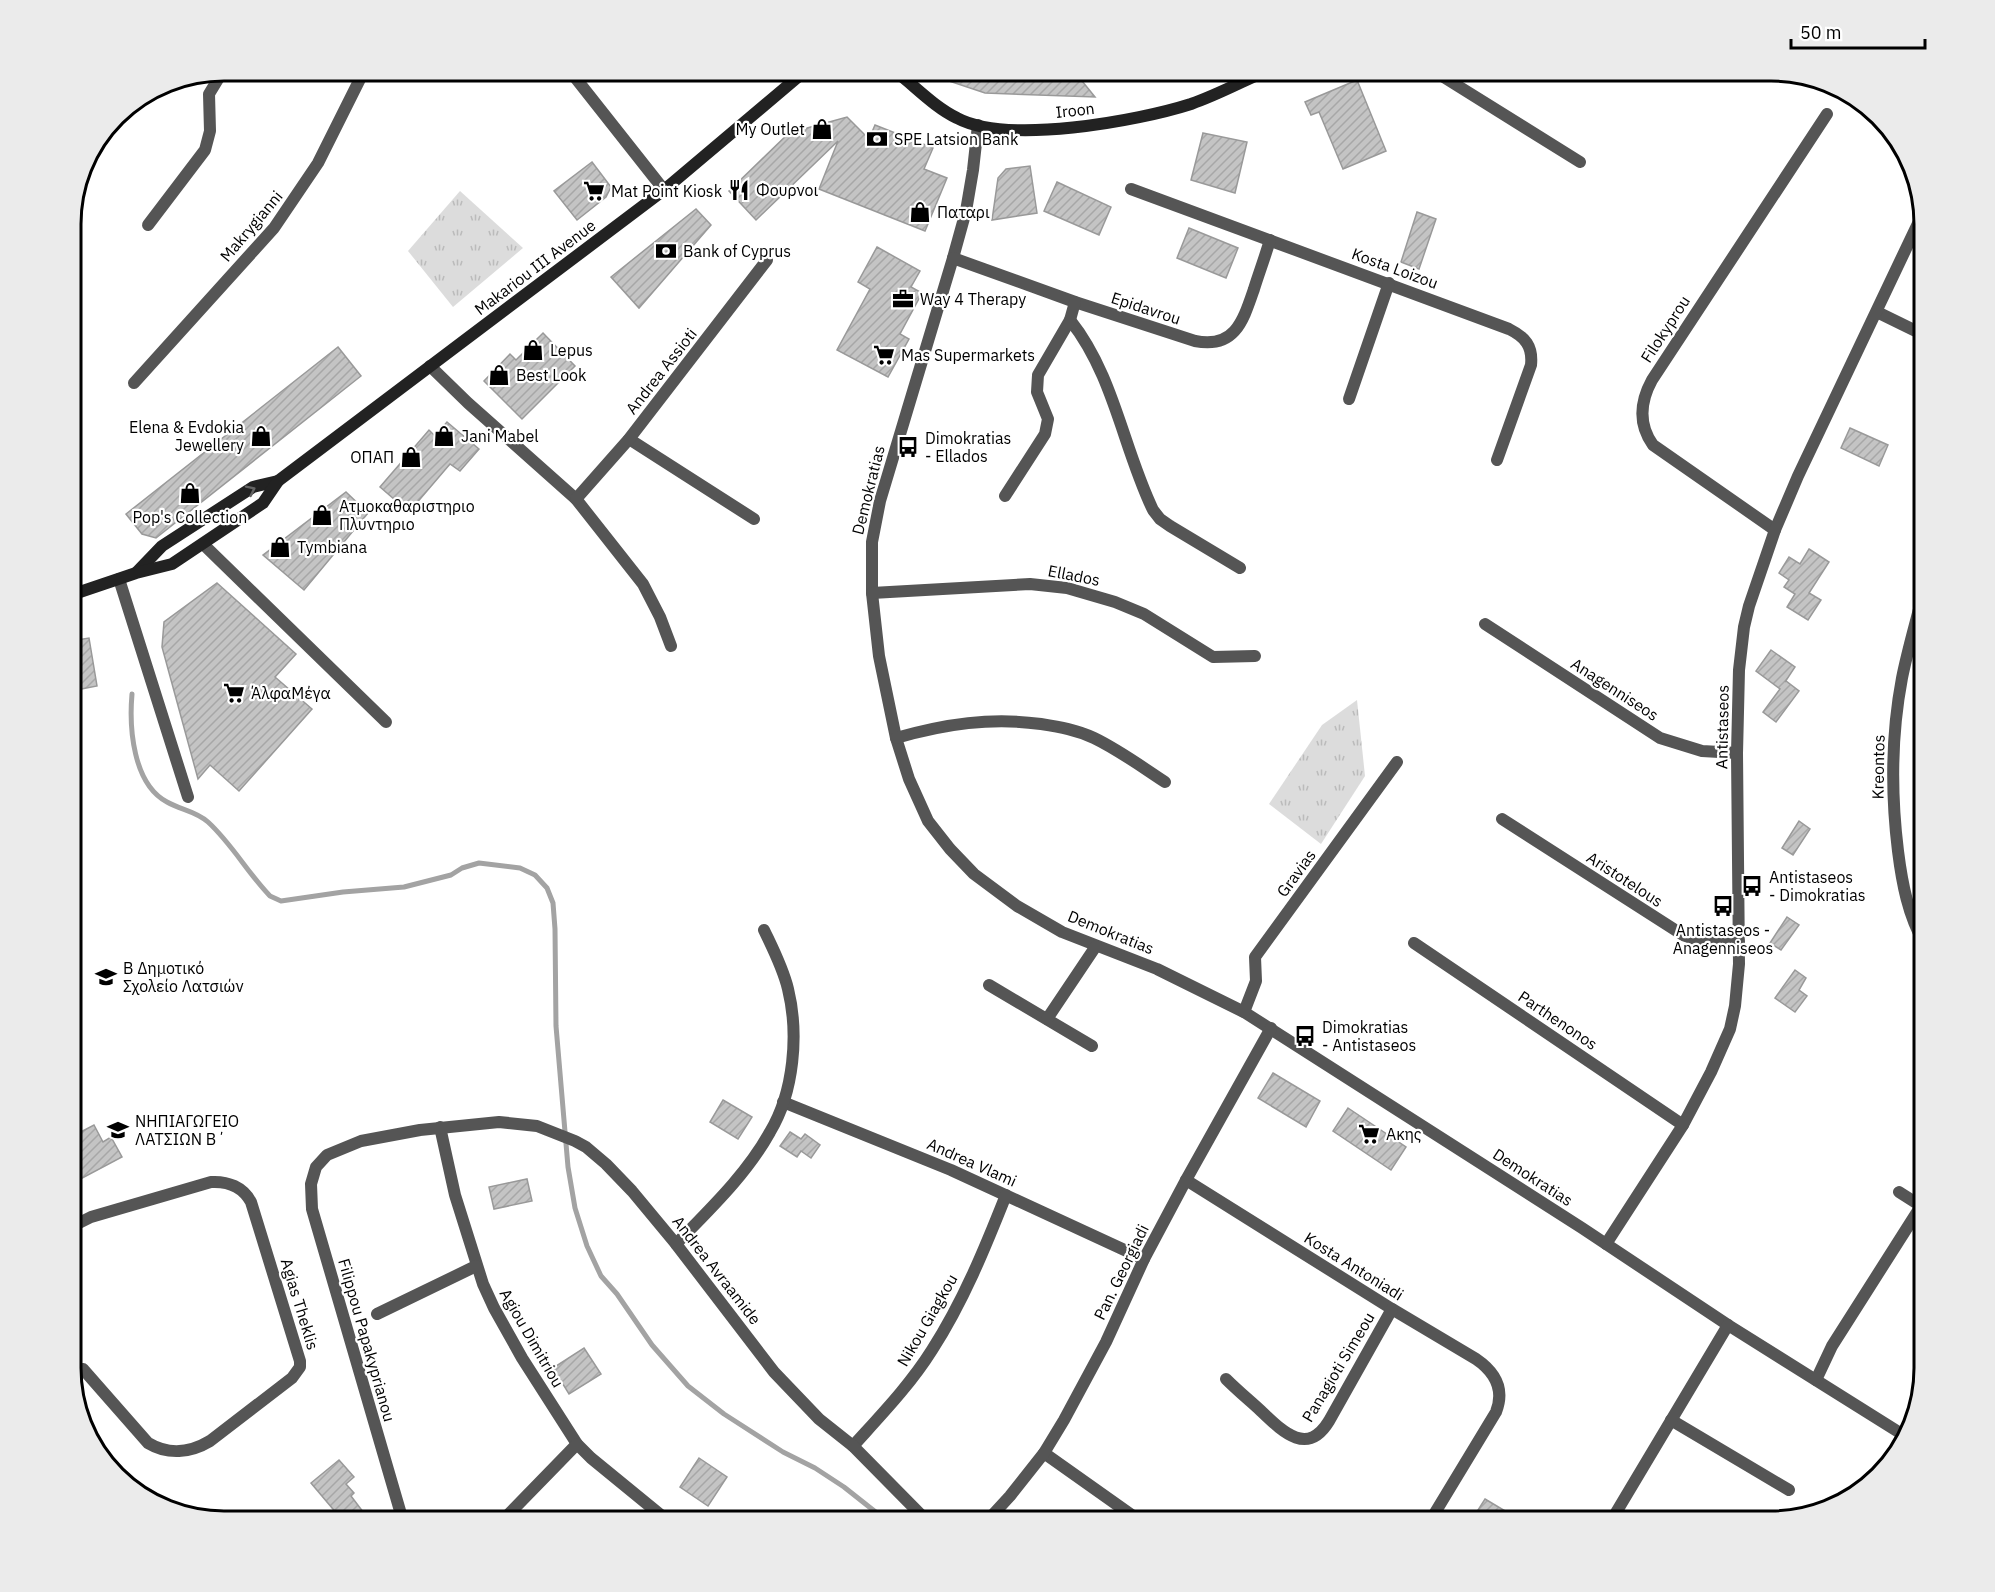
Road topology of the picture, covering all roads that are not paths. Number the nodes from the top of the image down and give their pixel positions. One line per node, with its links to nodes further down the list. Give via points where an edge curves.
1 (217, 81): 13 (street, via 209,94 210,131 205,150)
2 (359, 81): 24 (street, Makrygianni, via 318,163 274,228)
3 (579, 81): 12 (street)
4 (792, 81): 12 (street, Makariou III Avenue)
5 (908, 81): 9 (street, Iroon, via 942,109)
6 (1243, 81): 9 (street, Iroon, via 1191,104 1133,118 1033,130)
7 (1459, 81): 10 (street)
8 (1827, 114): 32 (street, Filokyprou, via 1652,380 1642,410 1645,432 1653,445)
9 (978, 125): 16 (street, Demokratias, via 970,191)
10 (1580, 162)
11 (1131, 189): 15 (street, Kosta Loizou)
12 (664, 190): 23 (street, Makariou III Avenue)
13 (148, 225)
14 (1914, 232): 20 (street, Antistaseos)
15 (1270, 240): 18 (street, Kosta Loizou); 19 (street, Epidavrou, via 1245,316 1235,331 1220,341 1195,341)
16 (953, 258): 19 (street, Epidavrou); 38 (street, Demokratias, via 876,518)
17 (767, 260): 26 (street, Andrea Assioti)
18 (1389, 284): 25 (street); 27 (street, Kosta Loizou, via 1509,329 1529,344 1530,371)
19 (1075, 302): 21 (street)
20 (1877, 312): 22 (street); 32 (street, Antistaseos)
21 (1070, 320): 29 (street, via 1038,375 1037,392 1048,418 1045,434); 34 (street, via 1100,369 1153,510 1170,526)
22 (1914, 330)
23 (430, 366): 28 (street, Makariou III Avenue); 30 (street)
24 (134, 383)
25 (1349, 399)
26 (629, 439): 30 (street, Andrea Assioti); 31 (street)
27 (1497, 460)
28 (278, 481): 33 (street, Makariou III Avenue, via 263,504); 35 (street, Makariou III Avenue, one-way to 28, via 162,546 253,487)
29 (1005, 496)
30 (576, 499): 41 (street, via 643,584)
31 (754, 519)
32 (1775, 530): 45 (street, Antistaseos, via 1744,627)
33 (203, 544): 35 (street, Makariou III Avenue, via 172,564); 43 (street)
34 (1240, 568)
35 (136, 573): 36 (street, Makariou III Avenue)
36 (119, 579): 37 (street, Makariou III Avenue); 48 (street)
37 (81, 592)
38 (872, 593): 42 (street, Ellados, via 1030,584 1067,588 1144,615 1213,657); 44 (street, Demokratias, via 879,656)
39 (1485, 624): 45 (street, Anagenniseos, via 1660,738 1702,751)
40 (1914, 630): 50 (street, Kreontos, via 1900,688 1893,779 1901,874)
41 (671, 645)
42 (1255, 656)
43 (386, 722)
44 (896, 738): 47 (street, via 984,721 1068,728 1107,745); 54 (street, Demokratias, via 928,821 962,862 1017,906)
45 (1737, 753): 52 (street, Antistaseos)
46 (1397, 762): 56 (street, Gravias, via 1255,957 1256,981)
47 (1165, 782)
48 (188, 797)
49 (1502, 819): 52 (street, Aristotelous, via 1683,935 1700,941)
50 (1914, 920)
51 (764, 930): 60 (street, via 785,977 791,1006 792,1053)
52 (1739, 942): 61 (street, Antistaseos, via 1730,1029)
53 (1414, 943): 61 (street, Parthenonos)
54 (1096, 946): 56 (street, Demokratias, via 1157,969); 57 (street)
55 (989, 985): 57 (street)
56 (1244, 1012): 58 (street, Demokratias)
57 (1047, 1019): 59 (street)
58 (1271, 1028): 63 (street, Pan. Georgiadi); 70 (street, Demokratias)
59 (1092, 1046)
60 (783, 1102): 65 (street, Andrea Vlami); 69 (street, via 751,1161)
61 (1683, 1125): 70 (street, Antistaseos)
62 (440, 1127): 69 (street, Andrea Avraamide, via 525,1123 575,1141 618,1176); 72 (street, Agiou Dimitriou); 85 (street, Filippou Papakyprianou, via 378,1137 327,1155 316,1167 310,1184 312,1209)
63 (1186, 1180): 71 (street, Pan. Georgiadi); 73 (street, Kosta Antoniadi)
64 (1899, 1192): 66 (street)
65 (1006, 1195): 71 (street, Andrea Vlami); 82 (street, Nikou Giagkou, via 961,1298 932,1350 908,1384)
66 (1914, 1202)
67 (1914, 1217): 78 (street, via 1832,1346)
68 (81, 1223): 76 (street, Agias Theklis, via 211,1182 235,1186 251,1202 300,1361 292,1378 210,1441 179,1452 161,1450 148,1443)
69 (676, 1244): 82 (street, Andrea Avraamide, via 774,1372 819,1419)
70 (1606, 1244): 75 (street, Demokratias)
71 (1144, 1259): 83 (street, Pan. Georgiadi, via 1095,1362)
72 (476, 1266): 74 (street); 81 (street, Agiou Dimitriou, via 506,1332)
73 (1392, 1310): 77 (street, Panagioti Simeou, via 1325,1428 1314,1437 1296,1438 1283,1432); 91 (street, Kosta Antoniadi, via 1482,1363 1498,1384 1496,1412)
74 (377, 1314)
75 (1728, 1325): 78 (street, Demokratias); 79 (street)
76 (82, 1369)
77 (1226, 1379)
78 (1816, 1380): 80 (street, Demokratias)
79 (1671, 1420): 84 (street); 92 (street)
80 (1899, 1432)
81 (577, 1444): 86 (street); 87 (street, Agiou Dimitriou)
82 (853, 1446): 88 (street, Andrea Avraamide)
83 (1044, 1453): 89 (street, Pan. Georgiadi); 90 (street)
84 (1789, 1490)
85 (400, 1511)
86 (512, 1511)
87 (656, 1511)
88 (917, 1511)
89 (996, 1511)
90 (1126, 1511)
91 (1436, 1511)
92 (1617, 1511)

